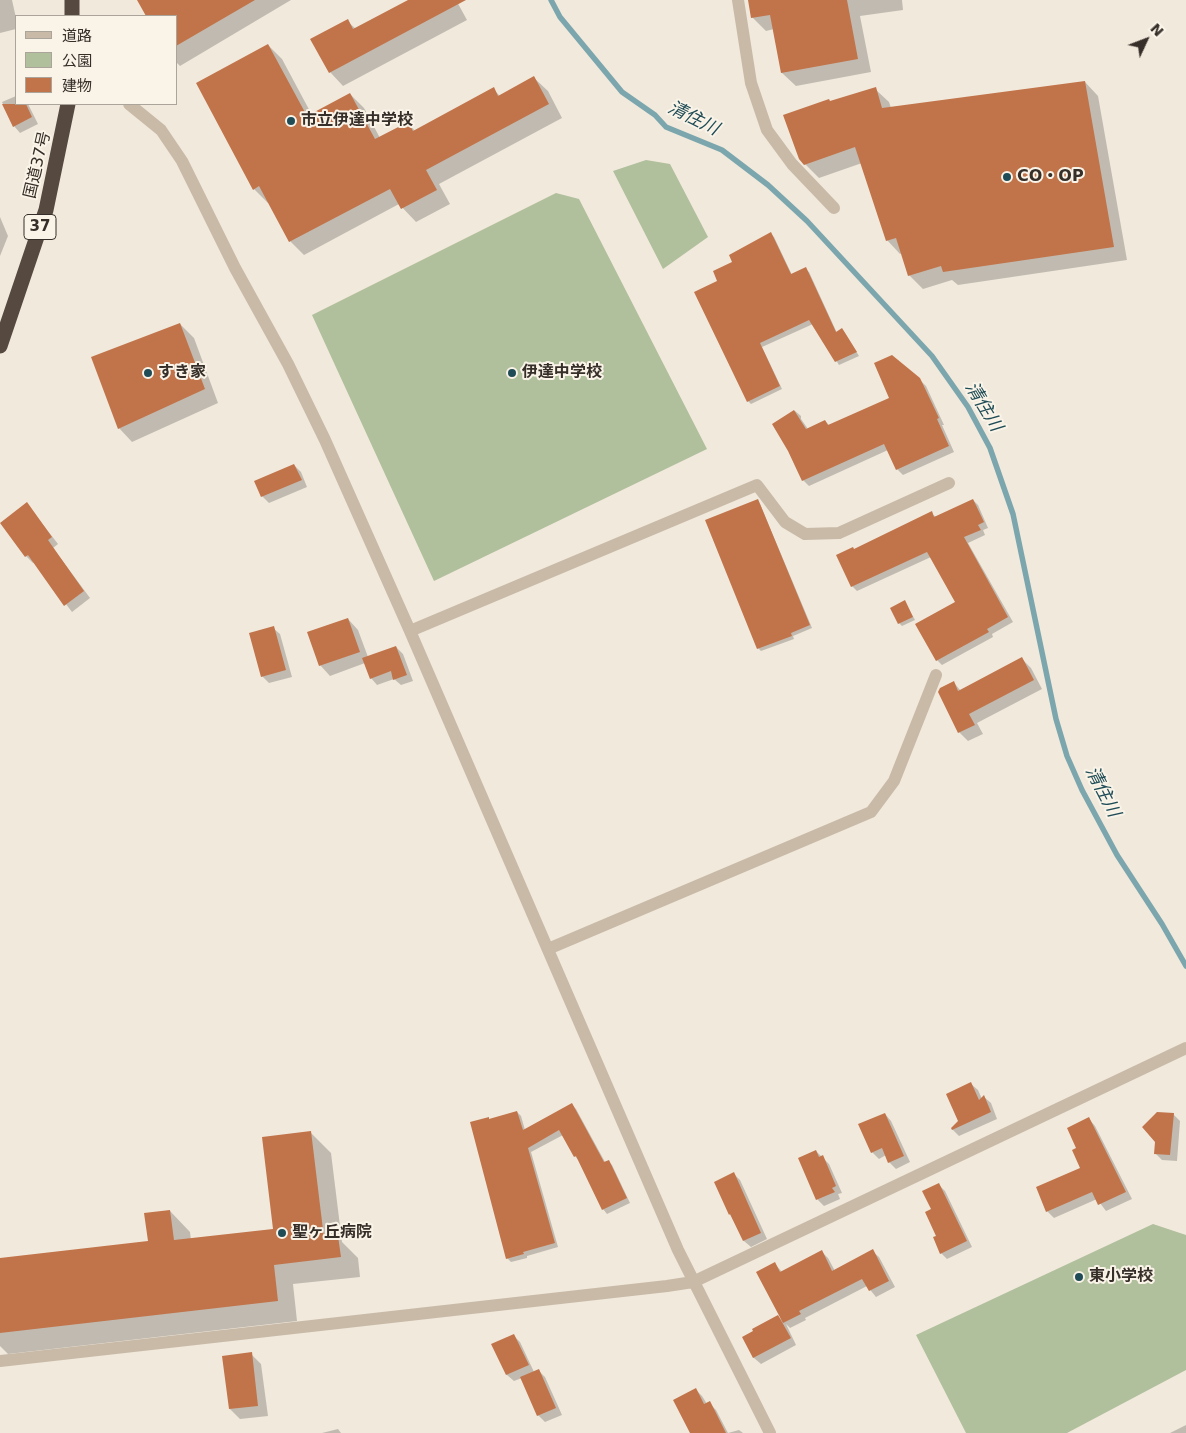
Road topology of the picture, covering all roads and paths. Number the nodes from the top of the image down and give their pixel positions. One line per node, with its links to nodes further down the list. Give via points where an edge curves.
1 (72, 0): 3 (highway)
2 (738, 0): 6 (street, via 751,83 767,130 792,164)
3 (72, 15)
4 (68, 105): 7 (highway, 国道37号 / 37, via 46,210)
5 (130, 105): 9 (street, via 161,130 182,161 325,440)
6 (834, 208)
7 (0, 346)
8 (949, 483): 9 (street, via 839,533 805,534 785,522 758,484)
9 (410, 631): 11 (street)
10 (936, 675): 11 (street, via 894,781 871,812)
11 (548, 949): 13 (street)
12 (1186, 1048): 13 (street)
13 (693, 1282): 14 (street); 15 (street)
14 (0, 1361)
15 (770, 1433)

